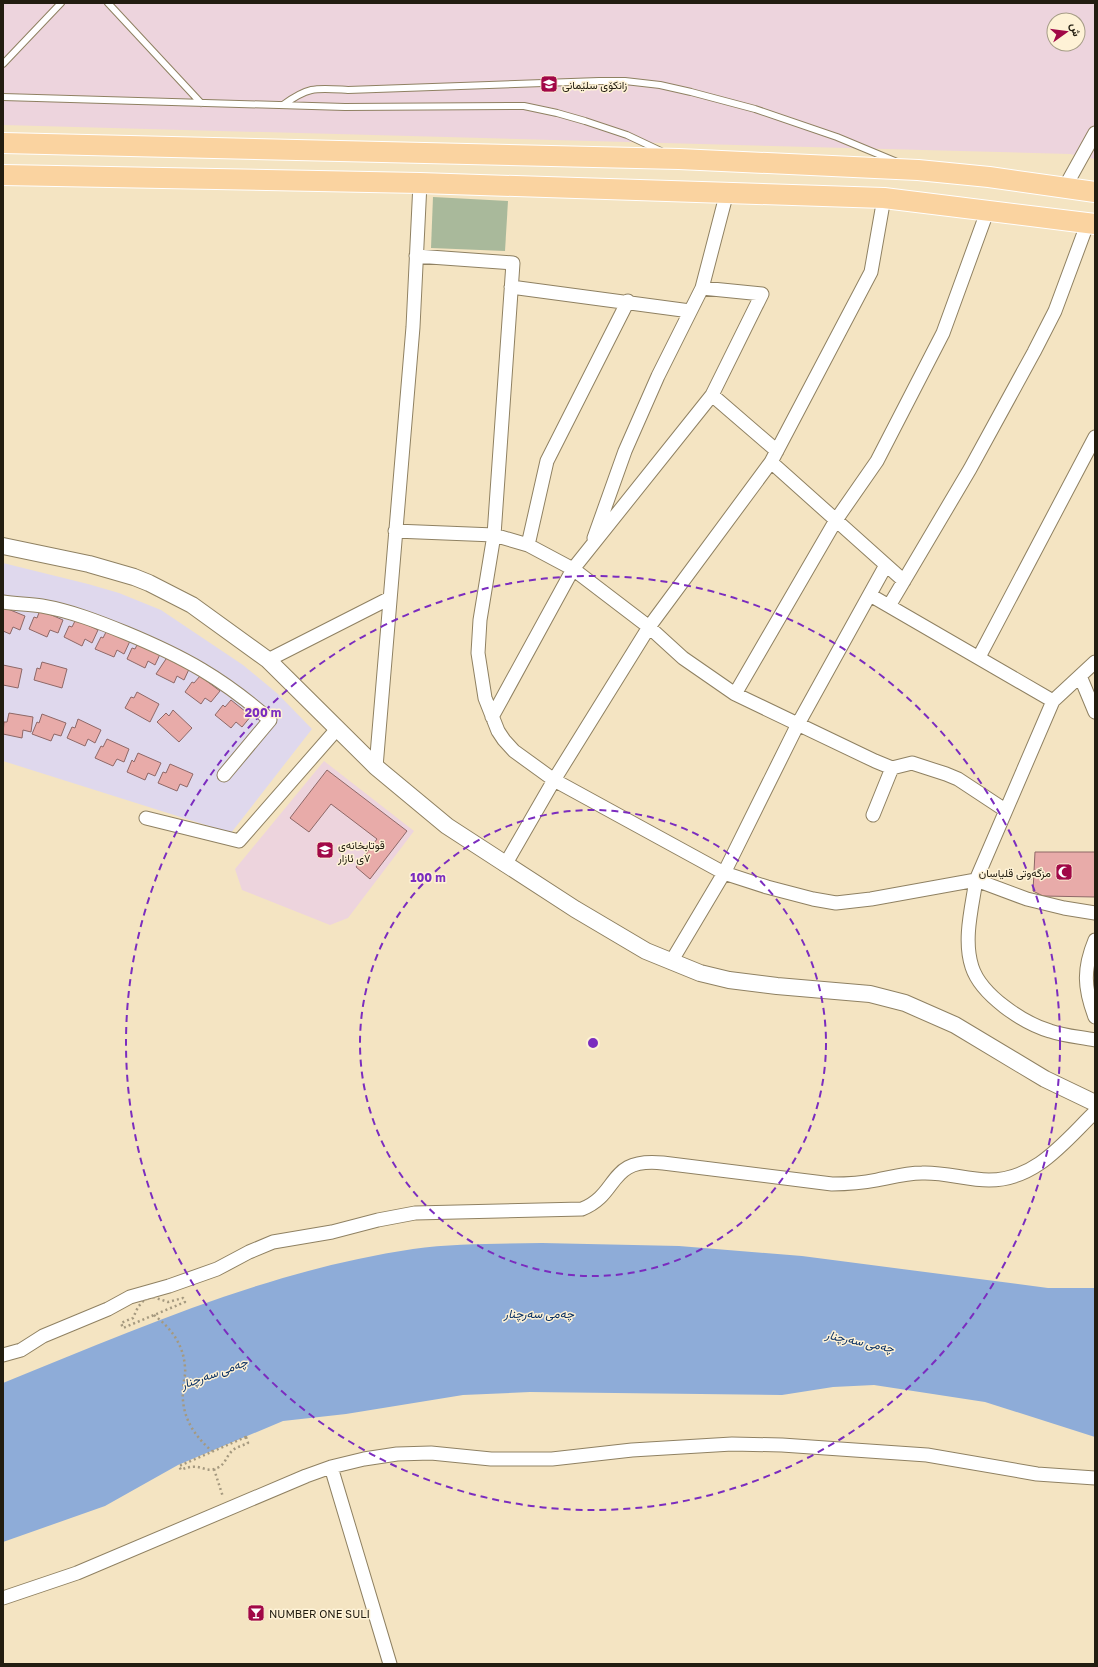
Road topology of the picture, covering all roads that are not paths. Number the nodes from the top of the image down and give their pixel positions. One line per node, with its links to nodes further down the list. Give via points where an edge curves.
1 (61, 3): 3 (lane)
2 (108, 3): 5 (lane)
3 (3, 64)
4 (3, 97): 5 (lane)
5 (201, 103): 6 (lane)
6 (283, 105): 9 (lane, via 524,106 557,112 627,135); 10 (lane, via 299,93 319,88 348,90 625,81 691,92 755,109 837,137)
7 (1095, 133): 13 (street)
8 (3, 143): 9 (main road)
9 (679, 159): 10 (main road)
10 (918, 170): 13 (main road)
11 (3, 175): 12 (main road)
12 (420, 183): 14 (main road); 19 (street)
13 (1065, 187): 15 (main road)
14 (727, 192): 16 (main road); 21 (street)
15 (1095, 192)
16 (884, 198): 17 (main road); 26 (street, via 871,272)
17 (987, 212): 18 (main road); 27 (street, via 943,333 876,461)
18 (1091, 223): 35 (street, via 1055,311 1034,352)
19 (416, 256): 20 (street, via 513,263); 28 (street, via 413,327)
20 (511, 287): 22 (street); 29 (street)
21 (702, 288): 23 (street); 24 (street, via 762,294)
22 (628, 301): 23 (street); 30 (street, via 547,461)
23 (690, 311): 32 (street, via 625,451)
24 (712, 395): 26 (street); 32 (street)
25 (1095, 437): 41 (street)
26 (774, 457): 27 (street); 40 (street)
27 (836, 520): 33 (street); 45 (street)
28 (395, 531): 29 (street); 37 (street)
29 (494, 535): 30 (street); 48 (street, via 480,620 478,653 482,684)
30 (528, 545): 34 (street)
31 (3, 546): 42 (street, via 89,564 149,583 192,605)
32 (591, 548): 34 (street)
33 (886, 566): 35 (street); 36 (street)
34 (573, 569): 40 (street); 48 (street)
35 (904, 582): 39 (street)
36 (870, 595): 39 (street); 49 (street)
37 (390, 598): 42 (street); 51 (street)
38 (3, 602): 53 (street, via 43,606 94,620 182,658 216,677 248,701 270,720)
39 (889, 606): 41 (street)
40 (649, 627): 45 (street, via 684,658); 54 (street)
41 (979, 657): 46 (street)
42 (268, 660): 50 (street)
43 (1095, 662): 44 (street)
44 (1080, 676): 46 (street); 47 (street)
45 (736, 694): 49 (street)
46 (1053, 700): 55 (street)
47 (1095, 712)
48 (492, 717): 54 (street, via 501,735 514,751)
49 (798, 724): 52 (street); 59 (street)
50 (337, 729): 51 (street); 57 (street, via 239,841)
51 (376, 766): 58 (street, via 447,826)
52 (892, 768): 55 (street, via 912,763 946,774); 56 (street)
53 (224, 775)
54 (554, 780): 58 (street); 59 (street)
55 (1005, 810): 60 (street)
56 (873, 815)
57 (146, 818)
58 (505, 865): 63 (street, via 610,931)
59 (724, 873): 60 (street, via 813,899 836,902 871,899); 63 (street)
60 (976, 880): 61 (street, via 1027,899); 65 (street, via 969,928 972,967 978,981 1012,1012 1030,1024 1051,1032)
61 (1095, 913)
62 (1095, 940): 64 (street, via 1086,970 1086,987)
63 (671, 962): 66 (street, via 700,973 734,981 870,994 905,1003 954,1025 1045,1079)
64 (1095, 1017)
65 (1095, 1040)
66 (1095, 1103)
67 (1095, 1112): 68 (street, via 1043,1162 1026,1173 1007,1179 987,1180 945,1173 922,1173 832,1184 641,1162 621,1172 597,1201 582,1209 415,1213 332,1232 285,1239 260,1246 217,1269 130,1297 44,1336 20,1350)
68 (3, 1355)
69 (331, 1467): 70 (street, via 397,1454 431,1453 491,1459 552,1459 682,1446 746,1445 927,1455 1037,1474); 71 (street, via 77,1573); 72 (street)
70 (1095, 1478)
71 (3, 1598)
72 (390, 1664)

